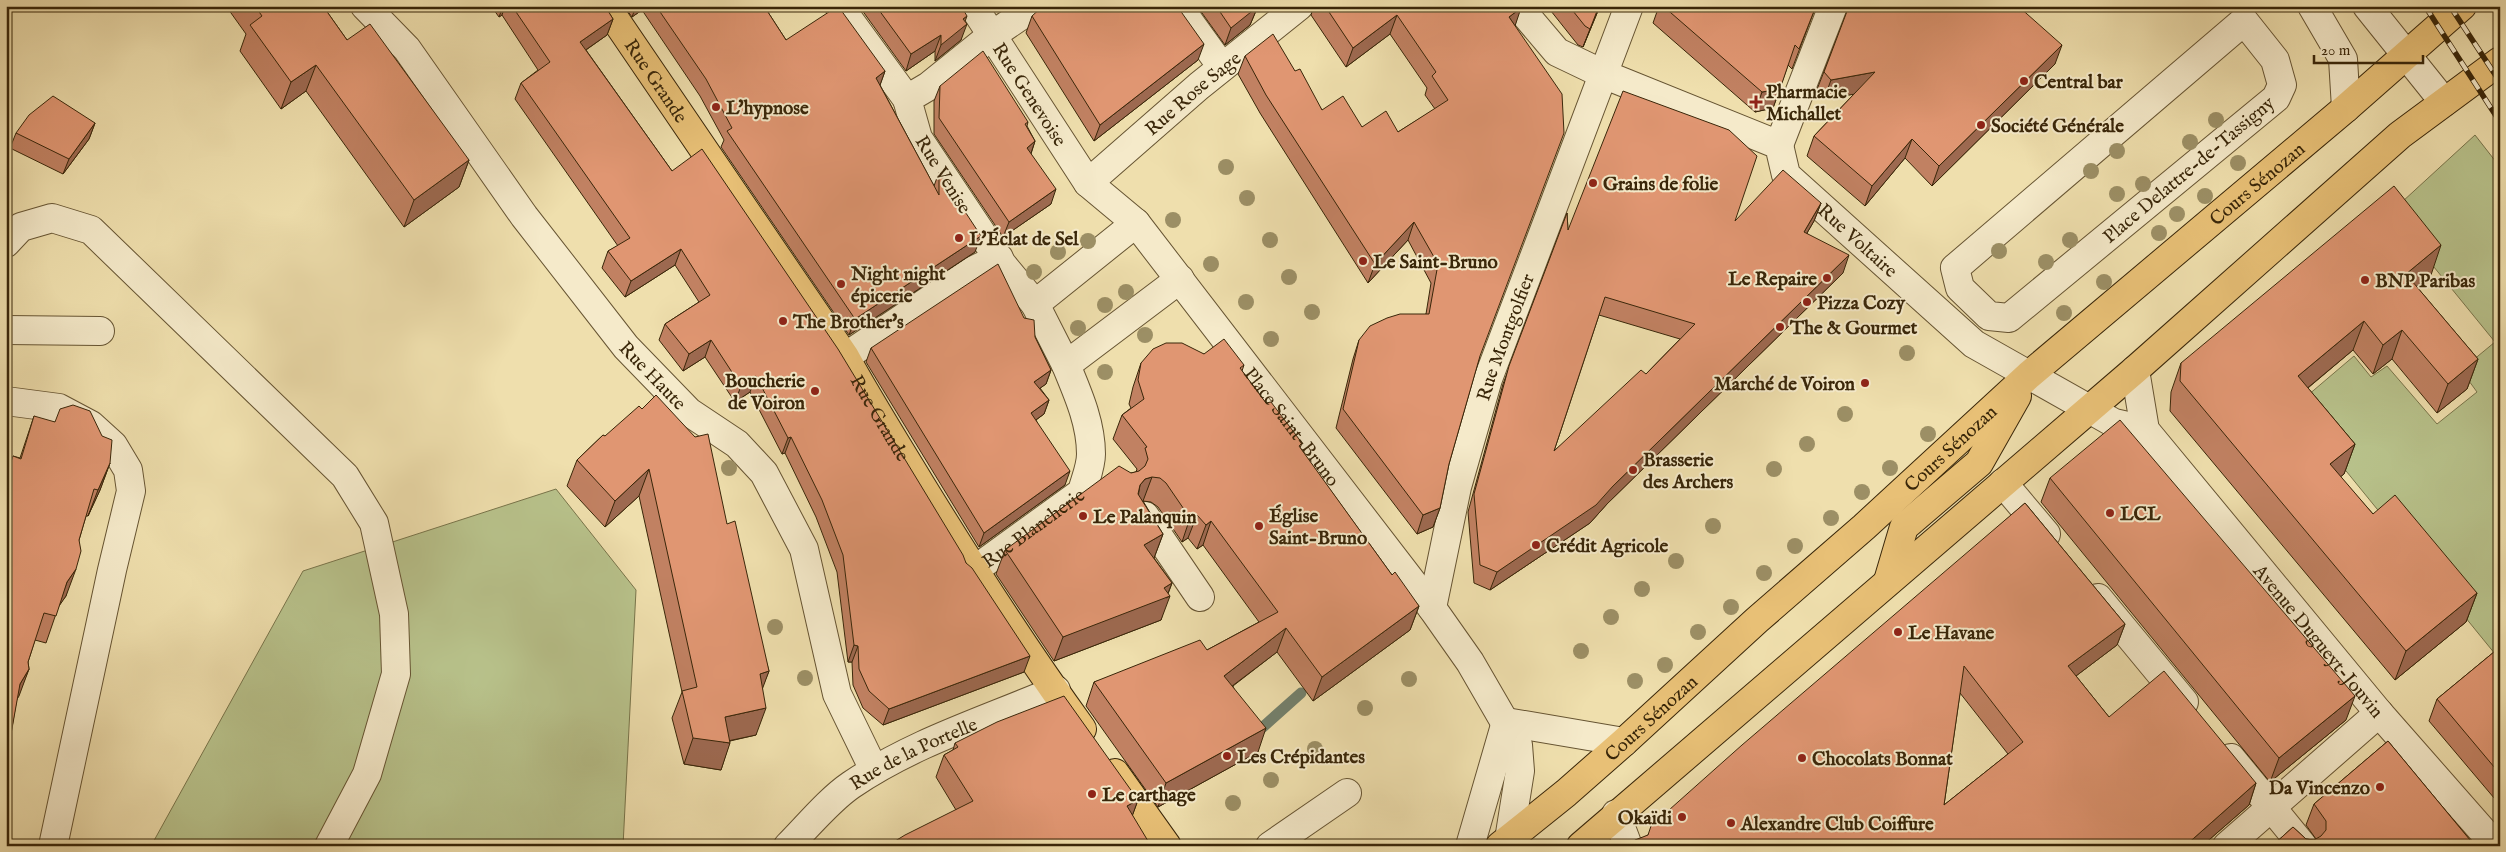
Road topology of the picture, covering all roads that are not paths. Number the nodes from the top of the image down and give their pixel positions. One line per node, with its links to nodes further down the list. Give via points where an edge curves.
1 (364, 6): 52 (street, Rue Haute, via 407,49 524,216 626,347 689,412 737,444 764,473 804,549 838,694)
2 (606, 6): 33 (main road, Rue Grande)
3 (839, 6): 20 (street)
4 (972, 6): 15 (street, Rue Genevoise)
5 (1035, 6): 15 (street)
6 (1178, 6): 18 (street)
7 (1299, 6): 18 (street, Rue Rose Sage)
8 (1518, 6): 19 (street, via 1557,52)
9 (1629, 6): 19 (street, Rue Montgolfier)
10 (1833, 6): 23 (street)
11 (2312, 6): 22 (street, via 2344,59)
12 (2368, 6): 16 (street)
13 (2462, 6): 16 (main road, Cours Sénozan)
14 (1008, 8): 15 (street)
15 (990, 36): 20 (street, via 929,86); 24 (street, Rue Genevoise)
16 (2406, 55): 21 (street); 22 (main road, Cours Sénozan)
17 (2500, 62): 21 (main road)
18 (1222, 67): 24 (street, Rue Rose Sage)
19 (1604, 74): 23 (street); 47 (street, Rue Montgolfier, via 1488,378 1457,487)
20 (907, 99): 27 (street, Rue Venise, via 918,138)
21 (2444, 102): 35 (main road, via 2400,135)
22 (2346, 108): 36 (main road, Cours Sénozan)
23 (1779, 145): 36 (street, Rue Voltaire, via 1786,175 1974,344)
24 (1088, 183): 25 (street, Place Saint-Bruno)
25 (1136, 223): 29 (street, Place Saint-Bruno); 30 (street)
26 (6, 243): 59 (street, via 21,226 52,218 91,230 345,476 374,523 394,614 396,674 367,774)
27 (999, 258): 30 (street); 33 (street, via 974,270)
28 (1955, 268): 28 (street, Place Delattre-de-Tassigny, via 2244,21 2275,60 2282,85 2276,98 2009,318 1989,316 1960,288)
29 (1180, 279): 34 (street); 47 (street, Place Saint-Bruno)
30 (1035, 304): 34 (street)
31 (6, 330): 32 (street)
32 (100, 331)
33 (845, 357): 43 (main road, Rue Grande)
34 (1066, 365): 43 (street, Rue Blancherie, via 1084,407 1101,463 1082,492)
35 (2135, 370): 38 (main road); 39 (street)
36 (2029, 375): 38 (street, Rue Voltaire); 45 (main road, via 1979,463 1904,527); 51 (main road, Cours Sénozan, via 1864,528 1757,620)
37 (6, 401): 58 (street, via 59,408 91,425 113,444 128,470 131,491)
38 (2090, 408): 39 (street, via 2114,423); 40 (main road)
39 (2145, 430): 49 (street, Avenue Dugueyt-Jouvin)
40 (2003, 483): 42 (street); 45 (main road)
41 (1145, 516): 46 (street)
42 (2063, 555)
43 (974, 571): 48 (main road, Rue Grande)
44 (2082, 578): 54 (street)
45 (1888, 581): 55 (main road)
46 (1200, 597)
47 (1432, 608): 50 (street, Place Saint-Bruno)
48 (1056, 690): 52 (street, Rue de la Portelle, via 921,745); 56 (main road, Rue Grande)
49 (2379, 713): 54 (street); 67 (street, Avenue Dugueyt-Jouvin)
50 (1506, 722): 51 (street); 57 (street, Place Saint-Bruno, via 1518,745 1520,772); 62 (street)
51 (1624, 742): 57 (main road, Cours Sénozan)
52 (874, 770): 60 (street, Rue de la Portelle, via 849,786)
53 (1347, 794): 61 (street)
54 (2271, 807): 65 (street); 66 (street)
55 (1616, 814): 63 (main road); 64 (street)
56 (1162, 837)
57 (1505, 843)
58 (53, 846)
59 (329, 846)
60 (788, 846)
61 (1270, 846)
62 (1470, 846)
63 (1581, 846)
64 (1628, 846)
65 (2227, 846)
66 (2303, 846)
67 (2496, 846)

